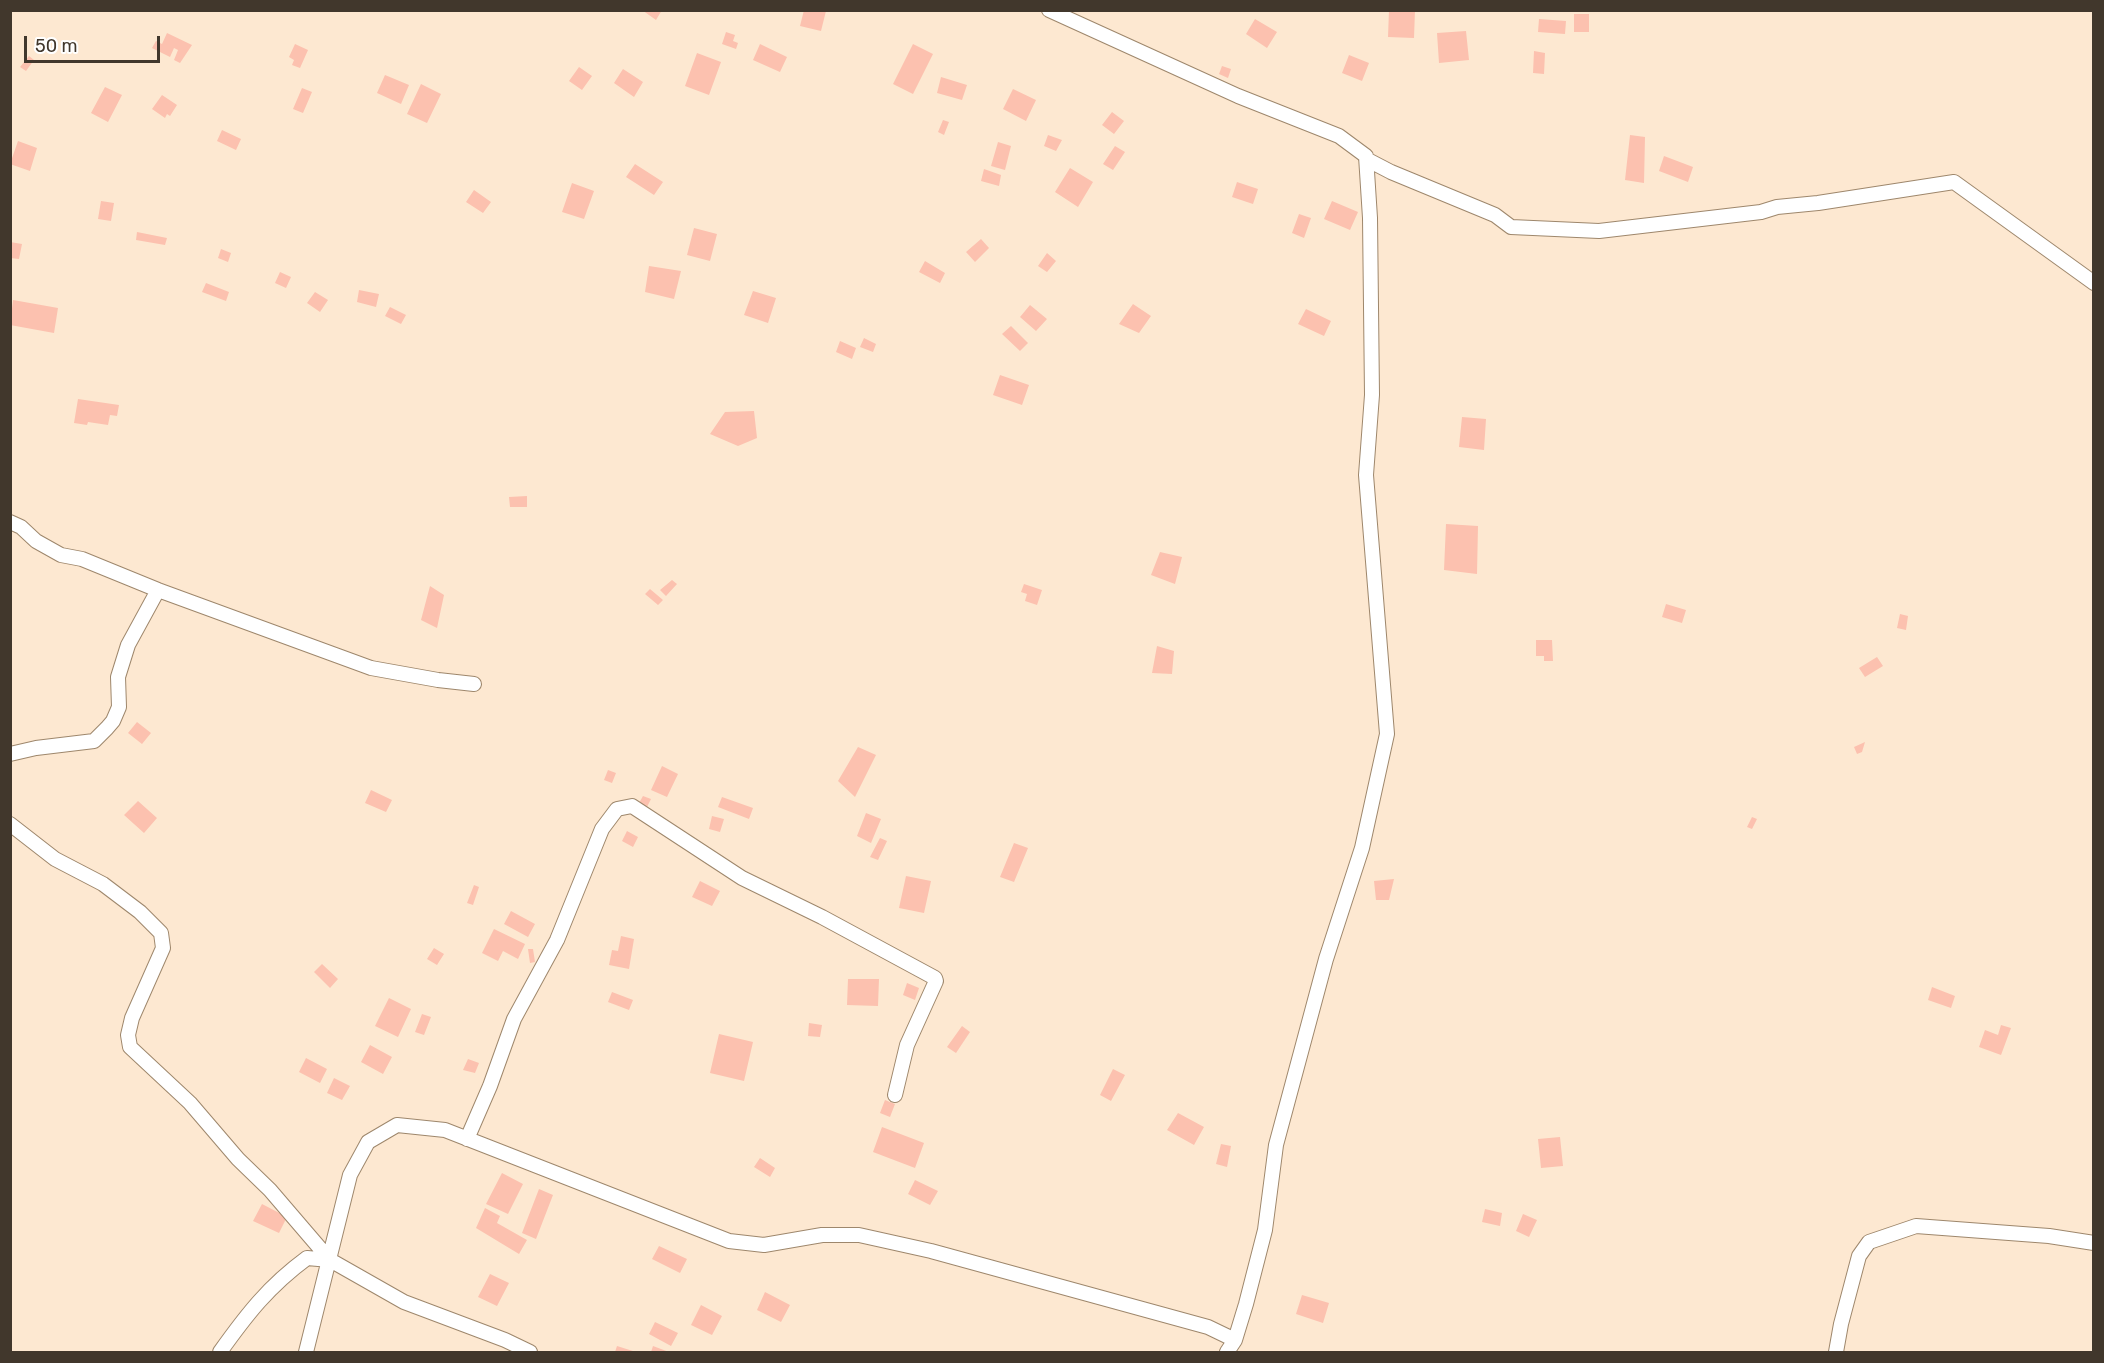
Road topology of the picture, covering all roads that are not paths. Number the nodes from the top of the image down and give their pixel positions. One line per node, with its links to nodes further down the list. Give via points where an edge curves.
1 (1048, 10): 2 (street, via 1238,96 1339,136)
2 (1366, 159): 3 (street, via 1495,215 1511,227 1599,231 1761,212 1954,182); 13 (street, via 1372,394 1366,475 1387,734 1362,848 1326,959 1276,1145 1265,1230)
3 (2094, 283)
4 (10, 522): 5 (street, via 61,555 82,559)
5 (158, 590): 6 (street, via 371,668); 7 (street, via 128,645 118,677 119,707 107,728 94,741)
6 (474, 684)
7 (10, 754)
8 (10, 824): 12 (street, via 55,859 103,884 161,933 163,948 132,1018 130,1047 190,1103)
9 (895, 1095): 10 (street, via 907,1045 935,978 742,878 632,806 617,809 602,830 557,940 514,1018)
10 (467, 1139): 12 (street, via 444,1130 397,1125 368,1142 350,1175); 13 (street, via 729,1241 764,1245 822,1235 859,1235 1208,1327)
11 (2094, 1243): 18 (street, via 1916,1226 1869,1242 1859,1256)
12 (330, 1260): 14 (street, via 307,1258 287,1272 248,1312); 15 (street); 16 (street, via 404,1302)
13 (1235, 1340): 17 (street)
14 (220, 1353)
15 (306, 1353)
16 (530, 1353)
17 (1227, 1353)
18 (1836, 1353)

